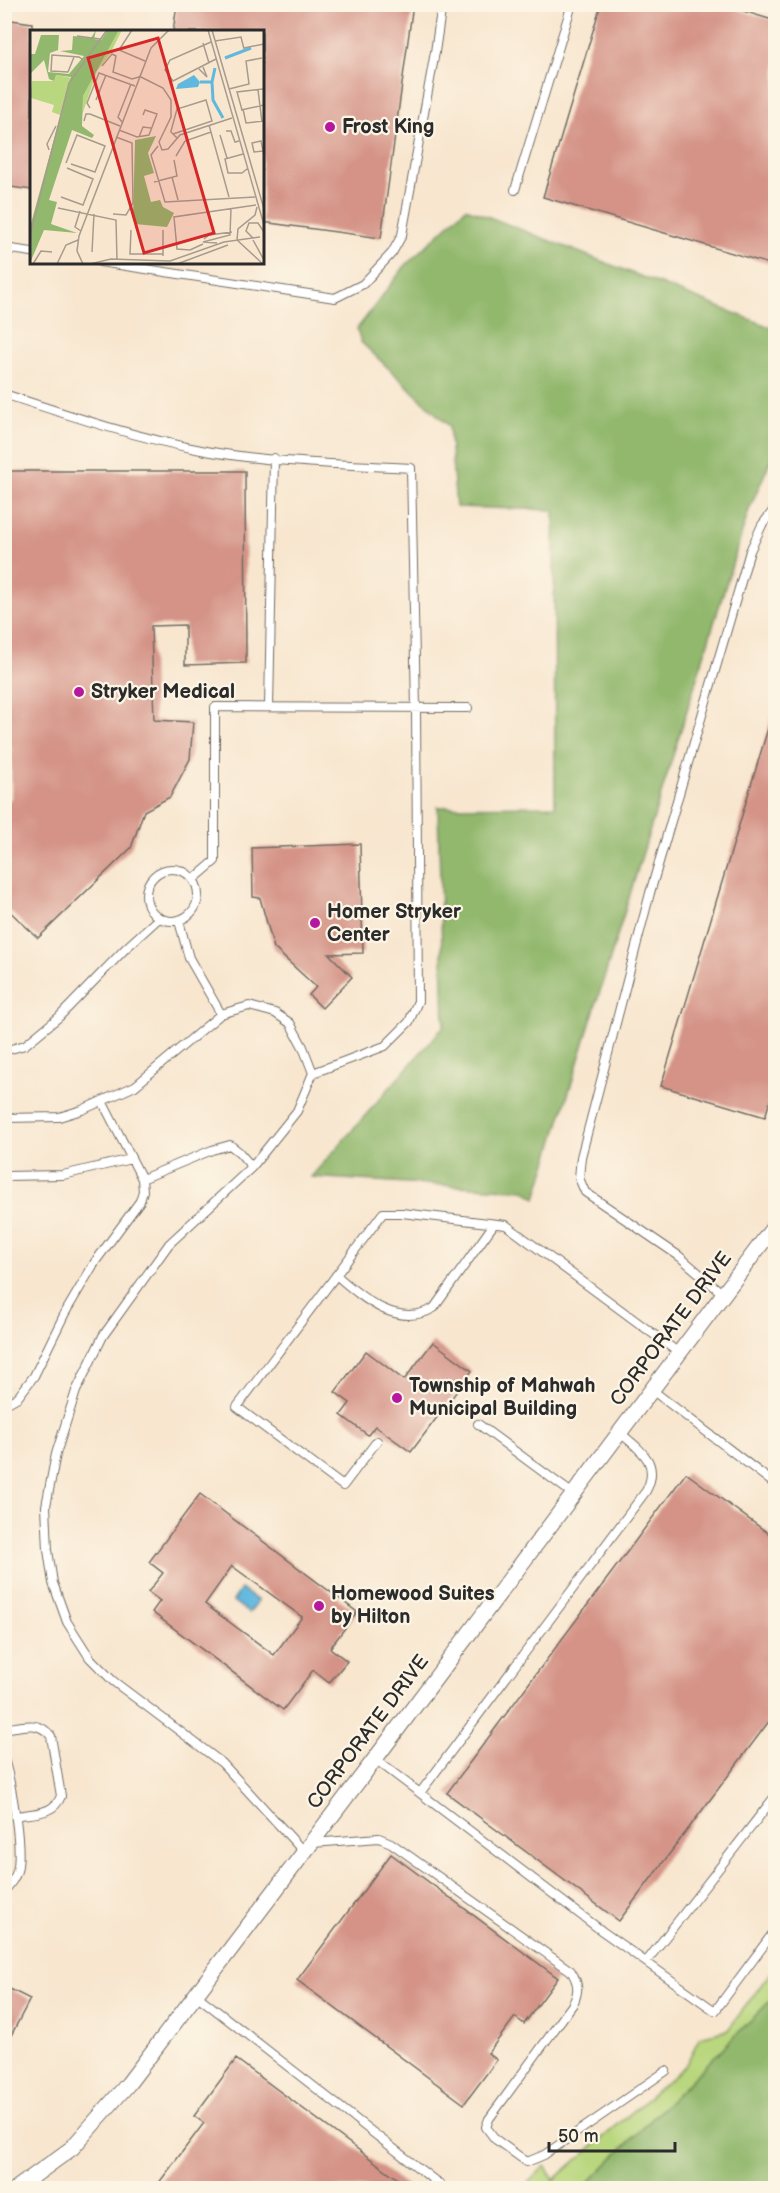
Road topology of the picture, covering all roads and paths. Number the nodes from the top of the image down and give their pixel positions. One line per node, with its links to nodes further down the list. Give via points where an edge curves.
1 (442, 4): 6 (lane, via 402,235 392,253 363,284 335,298)
2 (572, 4): 3 (lane)
3 (515, 190)
4 (4, 248): 5 (lane)
5 (30, 252)
6 (113, 264)
7 (4, 394): 8 (lane, via 94,424 207,451)
8 (274, 459): 10 (lane); 11 (lane, via 411,468)
9 (776, 507): 28 (lane, via 750,551 692,744 581,1157 579,1178 585,1192 679,1256)
10 (269, 707): 11 (lane); 13 (lane, via 215,707 215,861)
11 (416, 708): 12 (lane); 18 (lane, via 418,1001 410,1022 385,1046)
12 (468, 708)
13 (194, 879): 14 (lane, via 176,868 156,874 149,882 146,902); 15 (lane, via 199,899 189,917)
14 (159, 918): 15 (lane); 17 (lane, via 59,1017 25,1045)
15 (179, 921): 16 (lane, via 189,958)
16 (221, 1014): 18 (lane, via 249,1006 275,1013 290,1023); 19 (lane, via 135,1086)
17 (4, 1051)
18 (313, 1073): 22 (lane, via 297,1111)
19 (102, 1101): 20 (lane, via 58,1117); 21 (lane)
20 (4, 1118)
21 (131, 1159): 23 (lane, via 63,1175); 24 (lane)
22 (252, 1167): 24 (lane, via 230,1145); 43 (lane, via 170,1244 103,1336 76,1391 56,1454 46,1506 48,1550 53,1583 67,1623 90,1658 113,1681 222,1763)
23 (4, 1176)
24 (142, 1179): 31 (lane, via 140,1201 95,1263 34,1376 18,1397)
25 (494, 1224): 27 (lane, via 383,1213); 27 (lane, via 434,1308 423,1314 410,1316 373,1304); 29 (lane, via 506,1225)
26 (776, 1224): 28 (street, CORPORATE DRIVE)
27 (336, 1275): 34 (lane, via 237,1407 343,1486)
28 (723, 1294): 29 (street, CORPORATE DRIVE)
29 (680, 1353): 30 (street, CORPORATE DRIVE)
30 (652, 1390): 33 (street, CORPORATE DRIVE); 35 (lane)
31 (4, 1405)
32 (478, 1424): 36 (lane)
33 (619, 1432): 36 (street, CORPORATE DRIVE); 40 (lane, via 648,1459 652,1480 646,1491)
34 (377, 1441)
35 (776, 1485)
36 (573, 1494): 39 (street, CORPORATE DRIVE)
37 (4, 1728): 42 (lane, via 45,1728 51,1736 62,1796 50,1810)
38 (4, 1759): 42 (lane, via 12,1784)
39 (375, 1759): 40 (lane); 43 (street, CORPORATE DRIVE)
40 (420, 1793): 46 (lane)
41 (776, 1795): 46 (lane)
42 (15, 1816): 44 (lane, via 17,1871)
43 (307, 1847): 47 (street, CORPORATE DRIVE); 48 (lane, via 379,1838 391,1843 571,1971 578,1982 573,2004 486,2127 495,2139 527,2162 544,2155)
44 (4, 1891)
45 (776, 1929): 46 (lane, via 715,2011)
46 (646, 1962)
47 (195, 1994): 49 (street, CORPORATE DRIVE, via 102,2116 72,2148); 50 (lane, via 439,2184)
48 (666, 2071)
49 (17, 2188)
50 (435, 2188)

